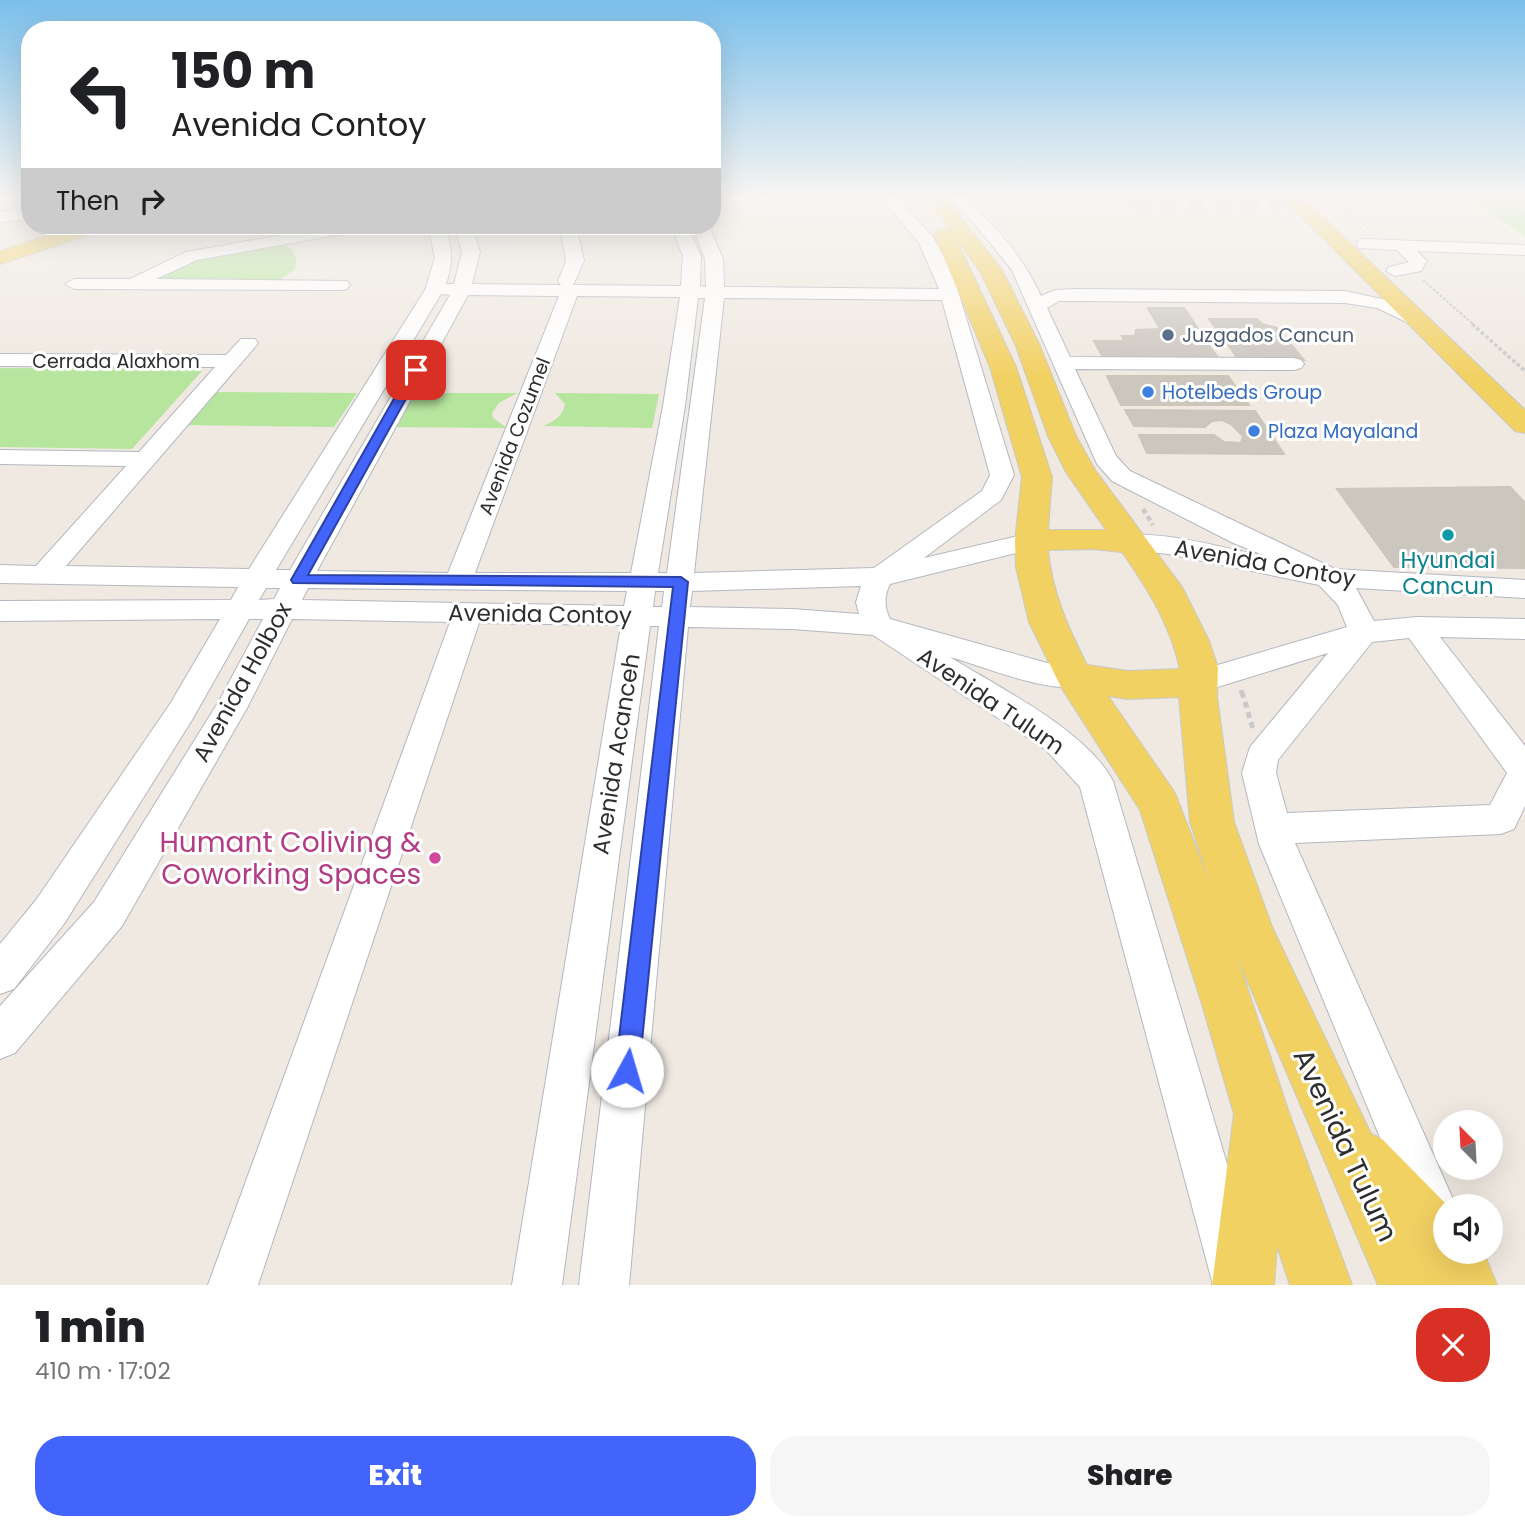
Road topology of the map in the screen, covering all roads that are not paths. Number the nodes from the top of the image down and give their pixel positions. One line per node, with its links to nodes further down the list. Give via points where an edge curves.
1 (190, 257): 19 (street)
2 (444, 257): 20 (street, Avenida Holbox)
3 (468, 257): 20 (street, Avenida Holbox)
4 (574, 257): 22 (street, Avenida Cozumel)
5 (692, 257): 23 (street, Avenida Acanceh)
6 (713, 257): 23 (street, Avenida Acanceh)
7 (934, 257): 25 (street)
8 (954, 257): 34 (main road)
9 (981, 257): 38 (main road, via 1043,381)
10 (1010, 257): 15 (street)
11 (1374, 257): 17 (street, via 1360,278)
12 (1382, 257): 28 (main road)
13 (1387, 257): 16 (main road)
14 (1405, 257): 16 (street, via 1418,261)
15 (1020, 269): 24 (street); 27 (street)
16 (1403, 270): 29 (main road)
17 (1331, 282): 24 (street); 26 (street, via 1352,290 1352,295)
18 (74, 284): 19 (street)
19 (131, 284): 21 (street, via 307,278)
20 (450, 284): 22 (street); 47 (street, Avenida Holbox); 48 (street, Avenida Holbox)
21 (341, 285)
22 (569, 286): 23 (street); 52 (street, Avenida Cozumel)
23 (702, 288): 25 (street); 49 (street, Avenida Acanceh, via 674,406); 50 (street, Avenida Acanceh)
24 (1069, 288): 26 (street); 27 (street)
25 (949, 290): 30 (street)
26 (1345, 297): 28 (street, via 1386,304)
27 (1037, 306): 36 (street)
28 (1419, 322): 37 (main road)
29 (1460, 331)
30 (963, 336): 34 (main road); 45 (street, via 1002,475 992,495)
31 (248, 342): 33 (street)
32 (0, 360): 33 (street, Cerrada Alaxhom)
33 (232, 361): 40 (street)
34 (1001, 361): 41 (main road, via 1037,477)
35 (1294, 363): 36 (street)
36 (1067, 373): 38 (main road); 46 (street, via 1105,459 1121,476)
37 (1525, 425)
38 (1062, 436): 42 (main road)
39 (0, 457): 40 (street)
40 (146, 459): 44 (street)
41 (1031, 541): 42 (main road, via 1069,537); 45 (street, Avenida Contoy); 62 (main road, via 1047,622)
42 (1130, 543): 46 (street, Avenida Contoy, via 1168,546); 63 (main road, Avenida Tulum, via 1170,595 1199,667)
43 (0, 574): 44 (street, Avenida Contoy)
44 (44, 574): 47 (street, Avenida Contoy)
45 (880, 577): 50 (street, Avenida Contoy); 58 (street, via 869,602)
46 (1329, 578): 51 (street, Avenida Contoy); 61 (street, via 1350,600 1361,618)
47 (257, 579): 48 (street, Avenida Contoy); 54 (street, Avenida Holbox)
48 (298, 580): 52 (street, Avenida Contoy); 53 (street, Avenida Holbox)
49 (643, 581): 50 (street, Avenida Contoy); 52 (street, Avenida Contoy); 56 (street, Avenida Acanceh)
50 (681, 582): 57 (street, Avenida Acanceh)
51 (1525, 589)
52 (463, 597): 53 (street, Avenida Contoy); 56 (street, Avenida Contoy); 71 (street, Avenida Cozumel)
53 (283, 609): 54 (street, Avenida Contoy); 67 (street, Avenida Holbox, via 108,914)
54 (239, 610): 55 (street, Avenida Contoy); 66 (street, Avenida Holbox, via 167,734 50,912)
55 (4, 616)
56 (637, 616): 57 (street, Avenida Contoy); 72 (street, Avenida Acanceh)
57 (675, 616): 58 (street, Avenida Contoy); 73 (street, Avenida Acanceh)
58 (880, 626): 62 (street, Avenida Contoy, via 1047,674); 74 (street, Avenida Tulum, via 1058,741 1096,781)
59 (1418, 627): 60 (street); 61 (street); 64 (street)
60 (1525, 629)
61 (1363, 633): 63 (street); 65 (street, via 1262,756 1259,773)
62 (1073, 677): 63 (main road, via 1128,685); 68 (main road, via 1160,804)
63 (1217, 678): 70 (main road, Avenida Tulum, via 1212,822 1249,930 1341,1136)
64 (1525, 771): 65 (street, via 1501,819)
65 (1273, 829): 69 (street)
66 (0, 975)
67 (0, 1038)
68 (1260, 1110): 74 (main road); 75 (main road)
69 (1433, 1226)
70 (1433, 1245)
71 (233, 1285)
72 (537, 1285)
73 (604, 1285)
74 (1241, 1285)
75 (1321, 1285)

